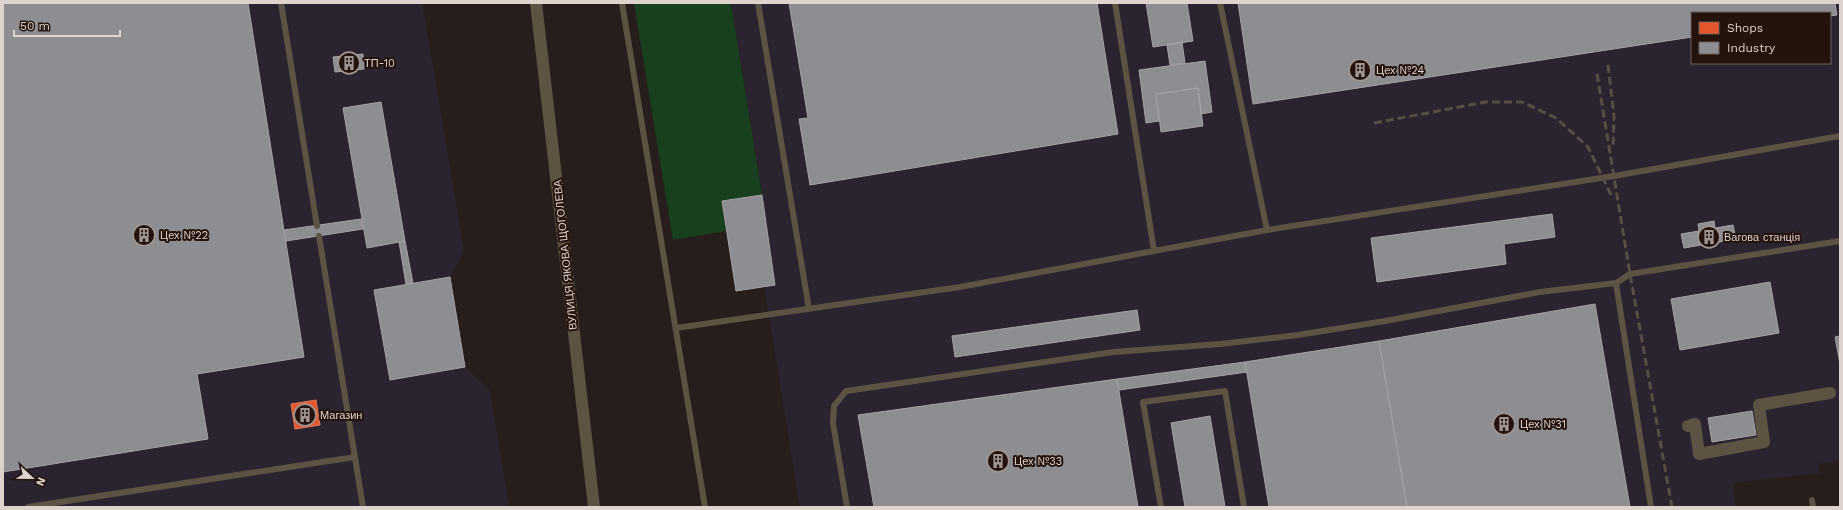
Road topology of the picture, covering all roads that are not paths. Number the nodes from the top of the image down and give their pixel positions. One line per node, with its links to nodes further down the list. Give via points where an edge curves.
1 (280, 3): 8 (lane)
2 (536, 3): 22 (street, ВУЛИЦЯ ЯКОВА ЩОГОЛЕВА)
3 (622, 3): 15 (lane)
4 (758, 3): 14 (lane)
5 (1115, 3): 12 (lane)
6 (1220, 3): 9 (lane)
7 (1840, 136): 9 (lane, via 1614,176)
8 (317, 226)
9 (1267, 230): 12 (lane)
10 (319, 236): 18 (lane)
11 (1840, 241): 13 (lane, via 1630,274)
12 (1154, 251): 14 (lane, via 960,287)
13 (1616, 283): 24 (lane, via 1540,292 1385,321 1298,334 1220,344 1114,352 846,391 834,406 833,423); 27 (lane)
14 (809, 309): 15 (lane)
15 (676, 328): 23 (lane)
16 (1830, 393): 17 (street, via 1759,404 1764,442 1699,454 1695,424)
17 (1688, 426)
18 (355, 457): 20 (lane); 21 (lane)
19 (1812, 500): 28 (lane)
20 (28, 507)
21 (363, 507)
22 (594, 507)
23 (705, 507)
24 (847, 507)
25 (1161, 507): 26 (lane, via 1143,402 1225,391)
26 (1244, 507)
27 (1651, 507)
28 (1813, 507)

